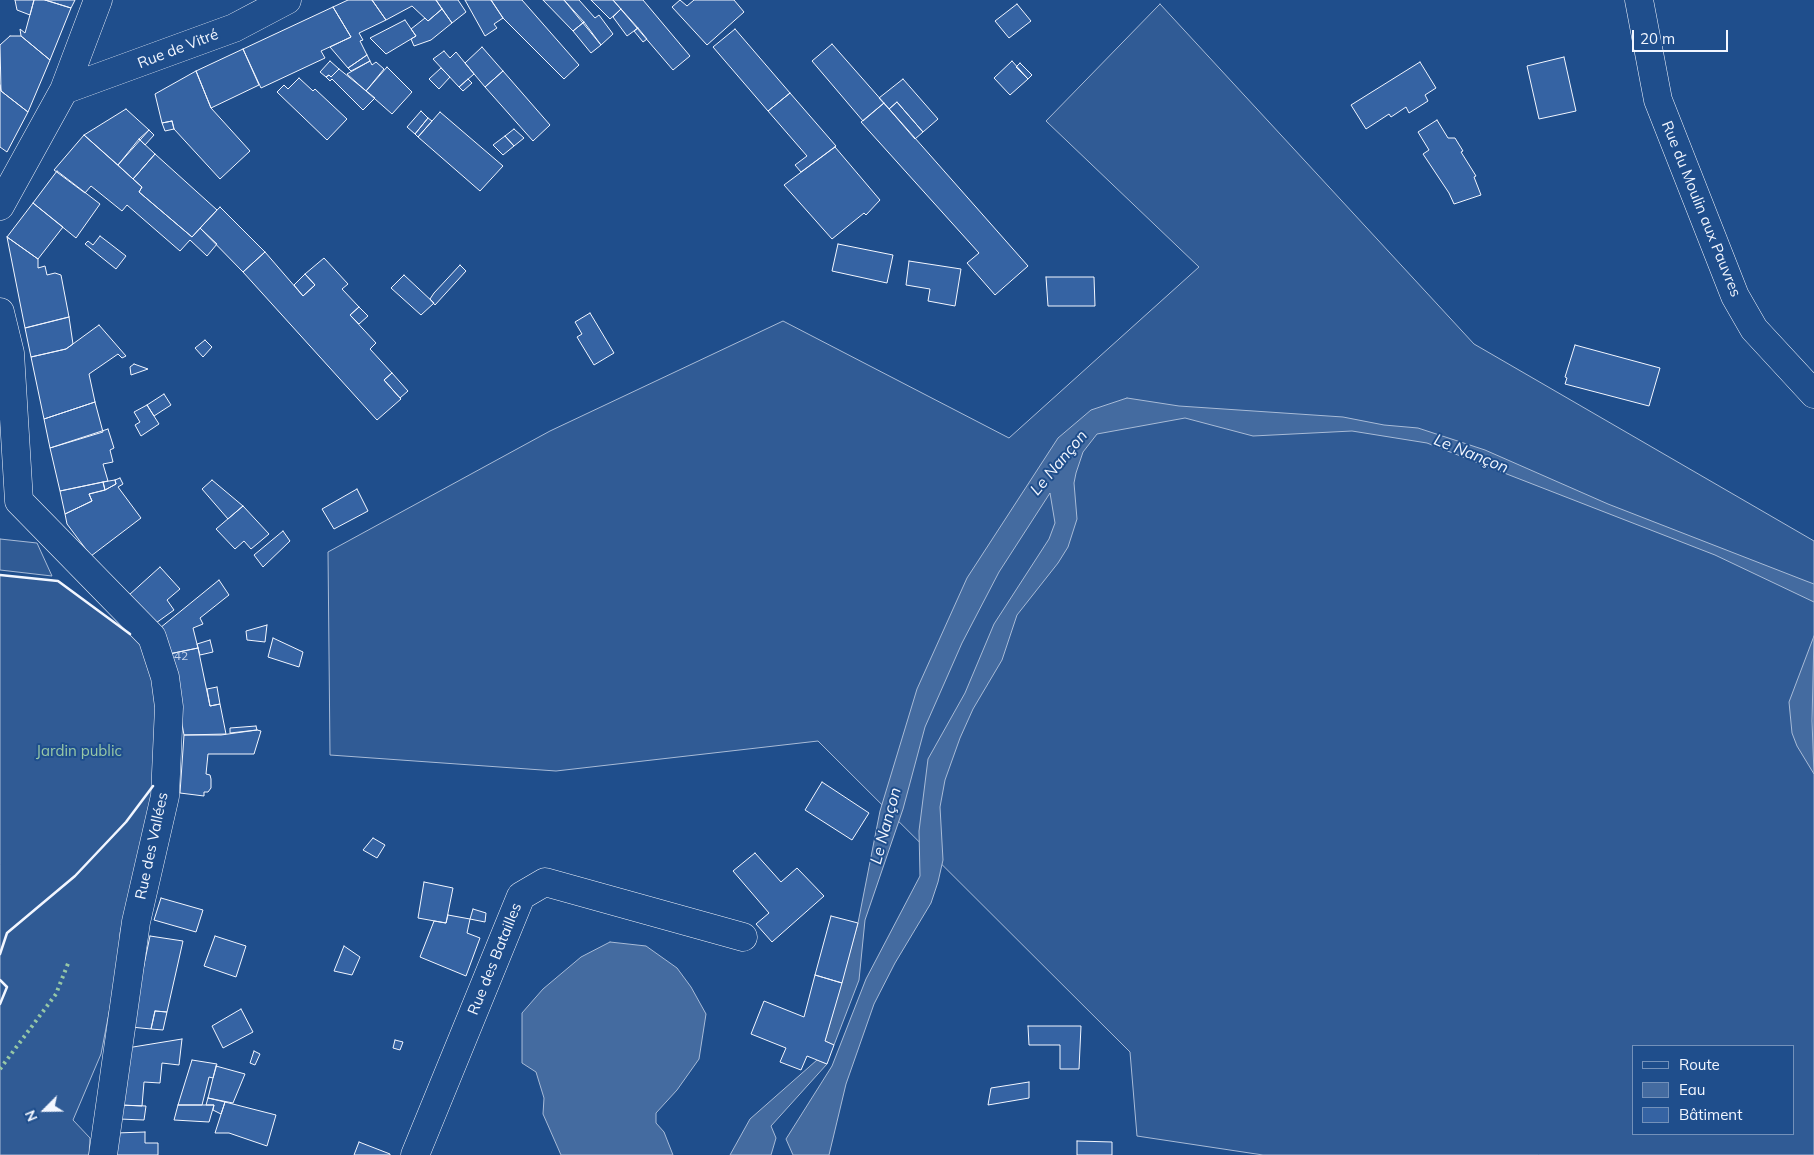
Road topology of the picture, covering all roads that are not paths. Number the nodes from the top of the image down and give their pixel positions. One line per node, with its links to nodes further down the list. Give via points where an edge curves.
1 (98, 0): 4 (street)
2 (287, 0): 4 (street, Rue de Vitré, via 234,28)
3 (1639, 0): 7 (street, Rue du Moulin aux Pauvres, via 1658,100 1735,296 1754,329)
4 (64, 90): 5 (street)
5 (0, 206)
6 (0, 312): 8 (street, via 10,353)
7 (1814, 394)
8 (10, 503): 10 (street, Rue des Vallées, via 152,637 165,677 169,707 165,796 136,922)
9 (743, 937): 11 (street, Rue des Batailles, via 545,882 521,896)
10 (103, 1155)
11 (415, 1155)

